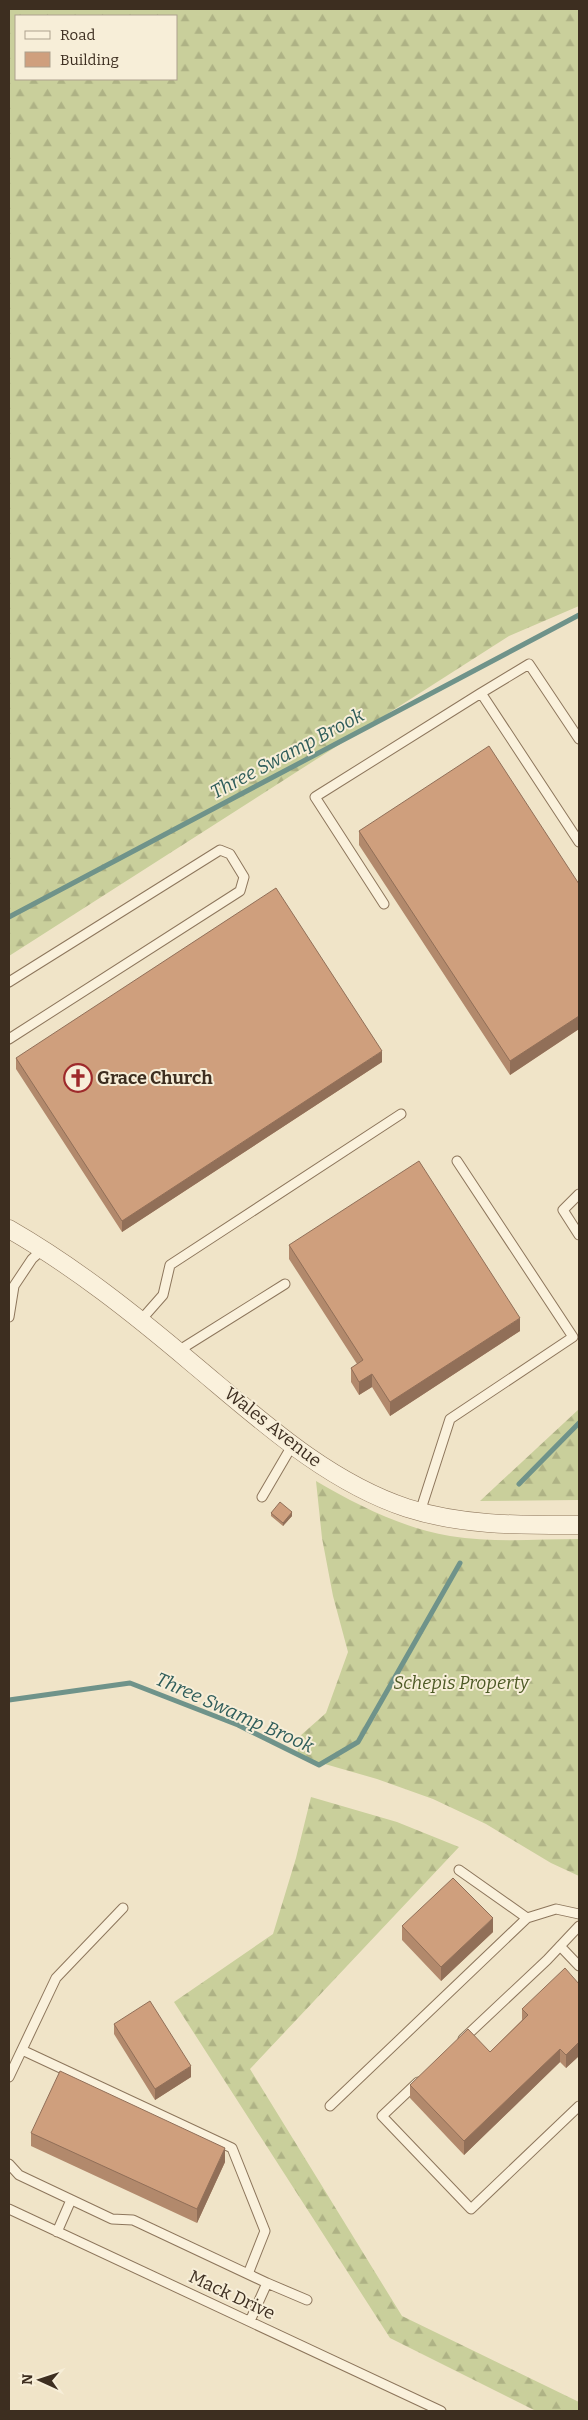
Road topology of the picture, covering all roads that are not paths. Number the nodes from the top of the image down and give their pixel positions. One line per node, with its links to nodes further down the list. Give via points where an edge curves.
1 (481, 693): 2 (lane, via 529,664); 3 (lane); 4 (lane, via 315,796)
2 (579, 738)
3 (579, 842)
4 (384, 904)
5 (9, 982): 6 (lane, via 220,850 230,854 244,877 240,892)
6 (9, 1039)
7 (401, 1114): 16 (lane, via 170,1264 163,1295)
8 (457, 1161): 20 (lane, via 573,1337 450,1419)
9 (579, 1194): 11 (lane, via 563,1210)
10 (9, 1229): 12 (street, Wales Avenue)
11 (579, 1235)
12 (43, 1249): 14 (lane); 16 (street, Wales Avenue)
13 (285, 1284): 17 (lane)
14 (11, 1285): 15 (lane)
15 (9, 1317)
16 (141, 1320): 17 (street, Wales Avenue)
17 (178, 1351): 18 (street, Wales Avenue)
18 (293, 1444): 19 (lane); 20 (street, Wales Avenue, via 356,1485)
19 (262, 1497)
20 (420, 1512): 21 (street, Wales Avenue, via 484,1523)
21 (579, 1525)
22 (459, 1870): 25 (lane)
23 (122, 1908): 30 (lane, via 56,1978)
24 (579, 1914): 25 (lane, via 556,1909)
25 (527, 1918): 33 (lane)
26 (579, 1926): 27 (lane)
27 (560, 1946): 28 (lane); 29 (lane)
28 (579, 1966)
29 (454, 2048)
30 (22, 2050): 32 (lane); 39 (lane, via 232,2148 265,2232)
31 (425, 2075): 34 (lane, via 382,2116 470,2209)
32 (9, 2077)
33 (330, 2106)
34 (579, 2106)
35 (9, 2164): 36 (lane, via 20,2176)
36 (71, 2200): 38 (lane); 39 (lane, via 112,2219 133,2220)
37 (9, 2209): 38 (lane, Mack Drive)
38 (57, 2232): 42 (lane, Mack Drive)
39 (248, 2274): 40 (lane)
40 (267, 2283): 41 (lane); 42 (lane)
41 (307, 2300)
42 (250, 2321): 43 (lane, Mack Drive)
43 (441, 2411)

